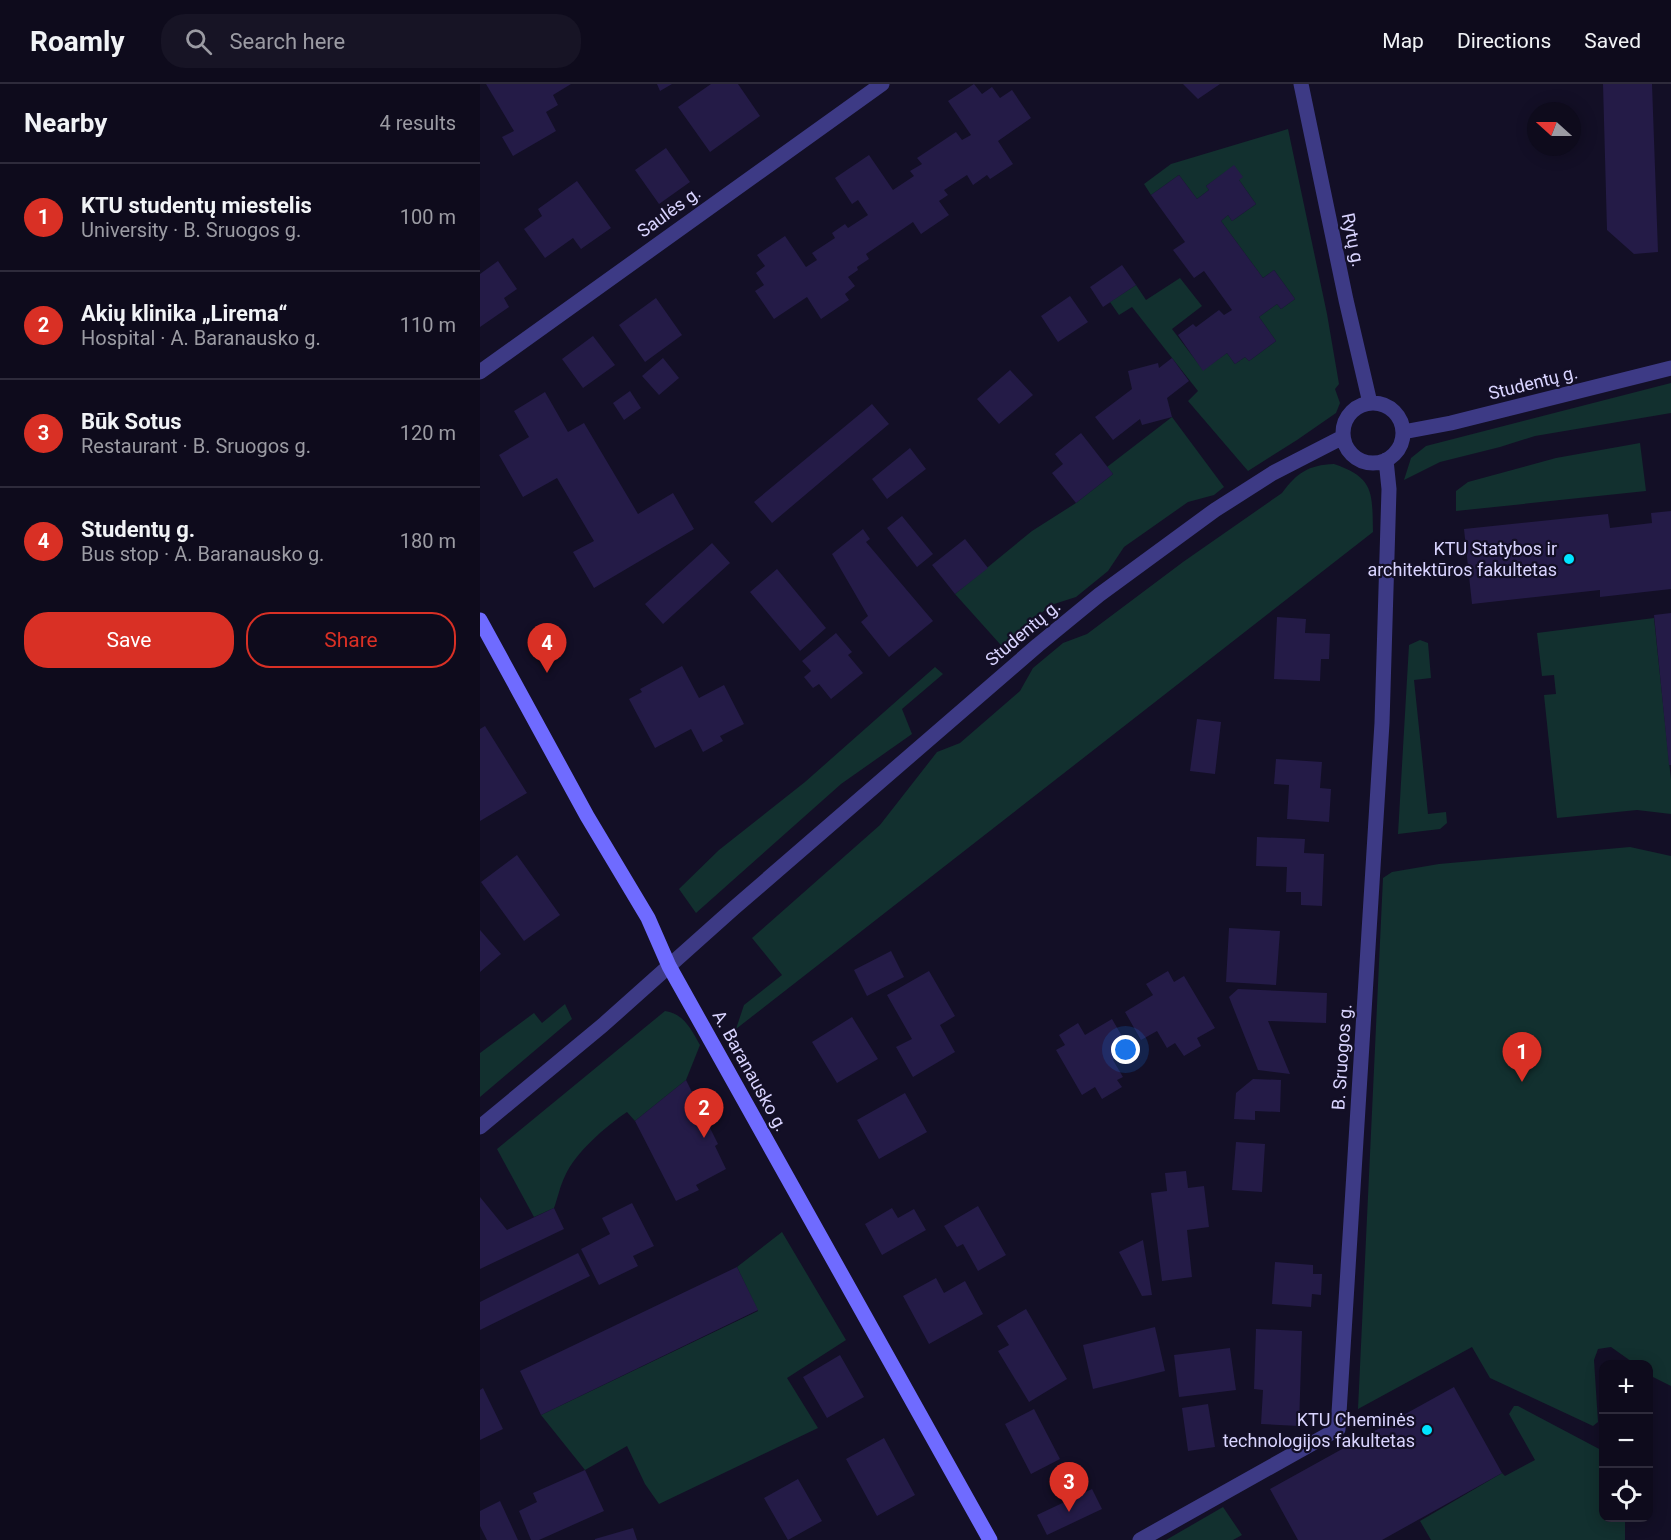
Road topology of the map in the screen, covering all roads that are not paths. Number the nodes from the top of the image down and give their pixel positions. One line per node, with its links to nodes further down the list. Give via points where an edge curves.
1 (882, 84): 4 (street, Saulės g.)
2 (1301, 84): 5 (street, Rytų g.)
3 (1671, 368): 6 (street, Studentų g., via 1462,421)
4 (480, 372)
5 (1370, 403): 6 (street, via 1393,410); 7 (street, via 1361,405 1347,418)
6 (1403, 432): 8 (street, via 1399,449)
7 (1343, 437): 8 (street, via 1351,454 1359,460); 10 (street, Studentų g., via 1273,473 1215,510 1099,595)
8 (1386, 460): 13 (street, B. Sruogos g., via 1389,489 1383,712 1338,1429)
9 (480, 620): 10 (street, A. Baranausko g., via 587,816 648,918)
10 (669, 966): 11 (street, Studentų g.); 12 (street, A. Baranausko g.)
11 (480, 1127)
12 (990, 1540)
13 (1140, 1540)

